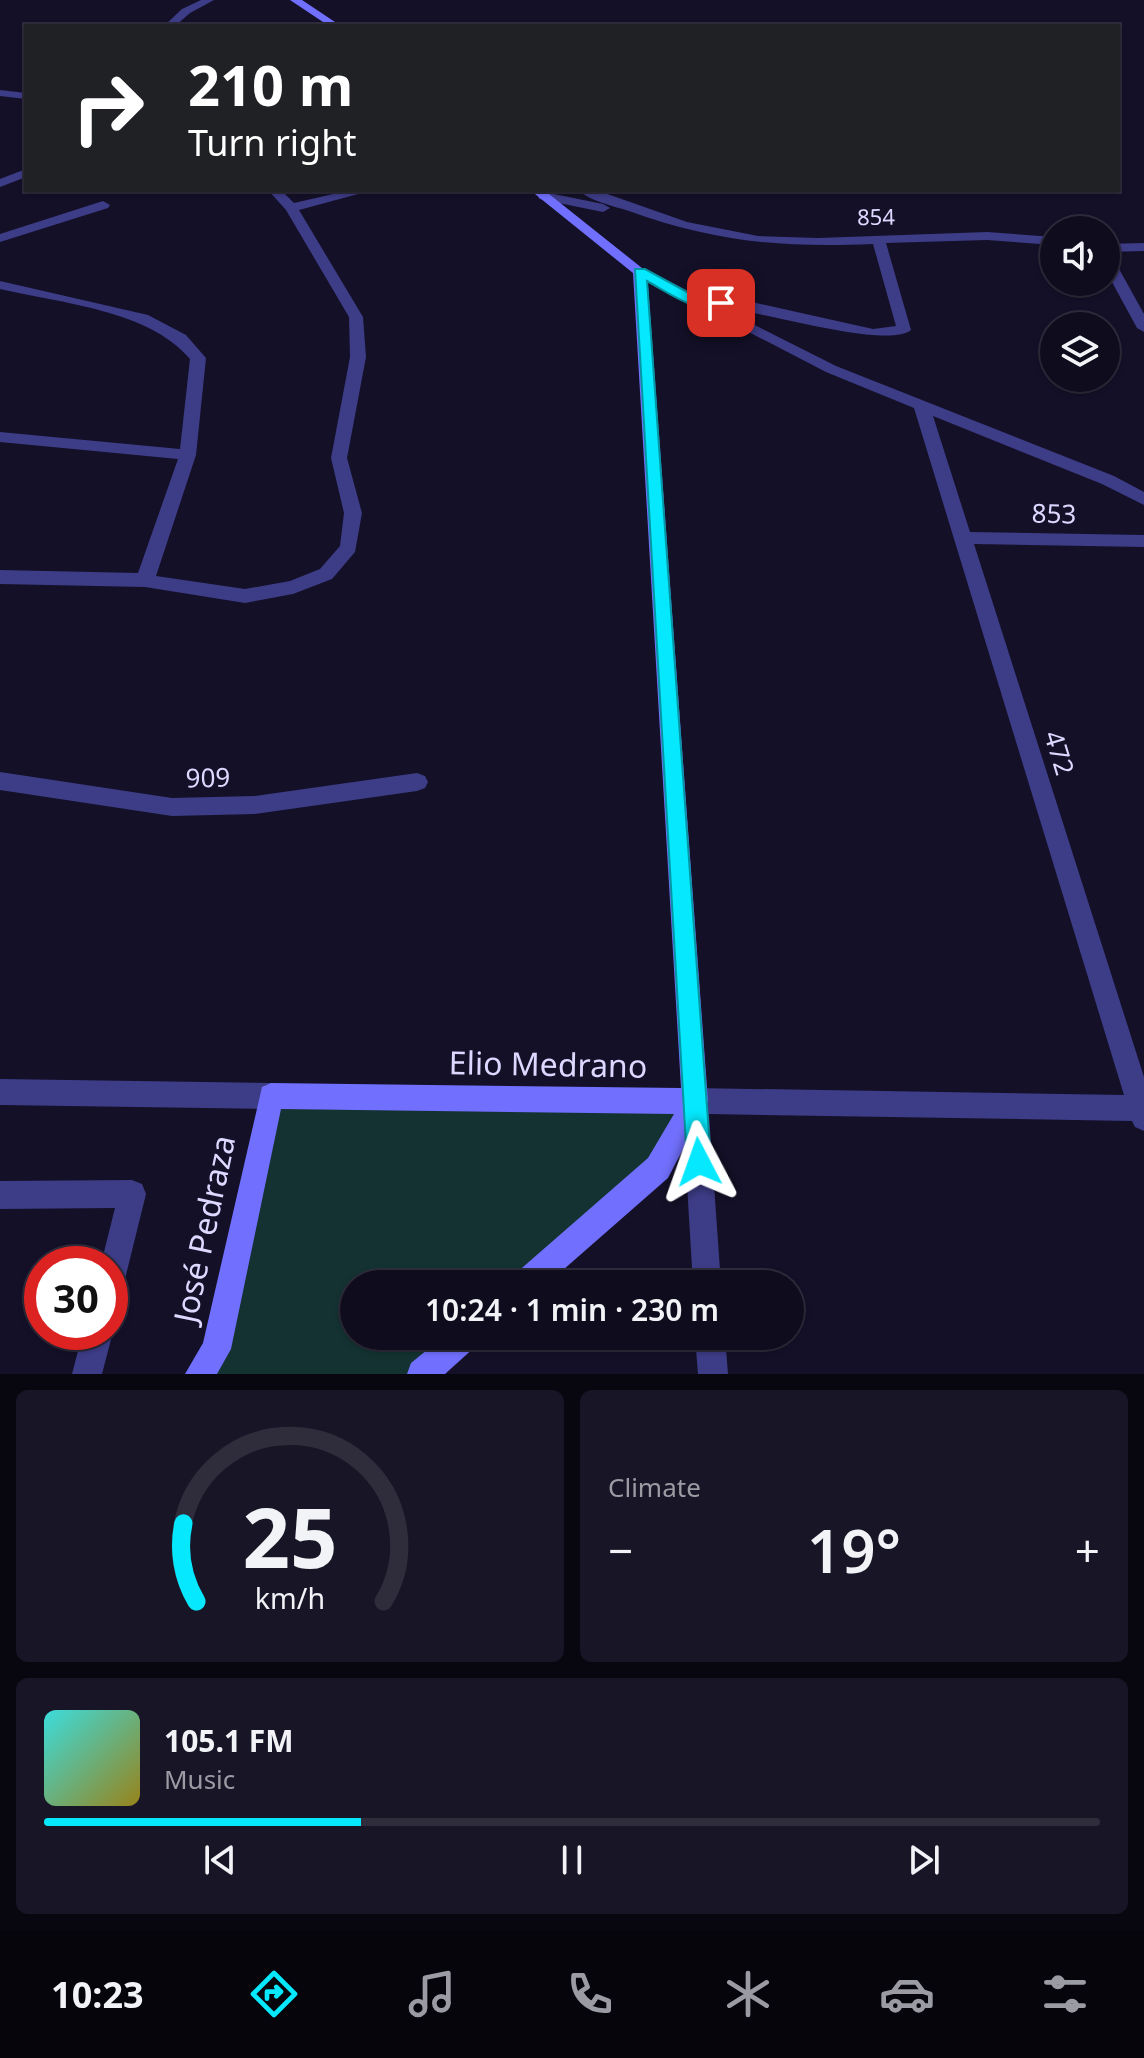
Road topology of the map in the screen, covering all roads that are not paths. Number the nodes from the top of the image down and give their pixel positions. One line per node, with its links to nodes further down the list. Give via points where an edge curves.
1 (209, 0): 3 (street)
2 (295, 0): 4 (main road)
3 (171, 24)
4 (333, 24)
5 (0, 93): 6 (street)
6 (24, 96)
7 (24, 174): 8 (street)
8 (0, 183)
9 (276, 192): 14 (street)
10 (359, 192): 14 (street)
11 (589, 192): 15 (street, 854, via 653,217)
12 (540, 193): 15 (street, 854); 21 (main road)
13 (103, 205): 16 (street)
14 (291, 208): 33 (street, via 356,317 358,357 339,458 353,513 349,548 326,574 245,596)
15 (701, 228): 17 (street, 854, via 784,242)
16 (0, 238)
17 (878, 238): 18 (street, 854); 24 (street, via 904,330 873,333 747,305)
18 (1040, 240)
19 (1144, 247): 20 (street)
20 (1120, 248)
21 (640, 272): 24 (street); 38 (main road)
22 (1120, 284): 25 (street)
23 (0, 285): 28 (street, via 143,318 181,338 198,358)
24 (696, 302): 26 (street, via 831,369)
25 (1144, 328)
26 (921, 404): 29 (street); 30 (street, 472)
27 (0, 437): 28 (street)
28 (188, 455): 33 (street)
29 (1144, 499)
30 (963, 538): 31 (street, 853); 39 (street, 472)
31 (1144, 541)
32 (0, 577): 33 (street)
33 (145, 580)
34 (0, 781): 35 (street, 909, via 172,807 255,805)
35 (417, 782)
36 (0, 1092): 37 (street, Elio Medrano)
37 (271, 1096): 38 (main road, Elio Medrano); 48 (main road, José Pedraza, via 216,1349)
38 (695, 1101): 39 (street, Elio Medrano); 42 (main road, via 658,1168); 43 (street)
39 (1143, 1111)
40 (0, 1195): 41 (street, via 132,1194)
41 (119, 1246)
42 (541, 1270)
43 (706, 1270)
44 (93, 1350): 47 (street)
45 (450, 1350): 49 (main road)
46 (711, 1350): 50 (street)
47 (87, 1374)
48 (200, 1374)
49 (422, 1374)
50 (713, 1374)

